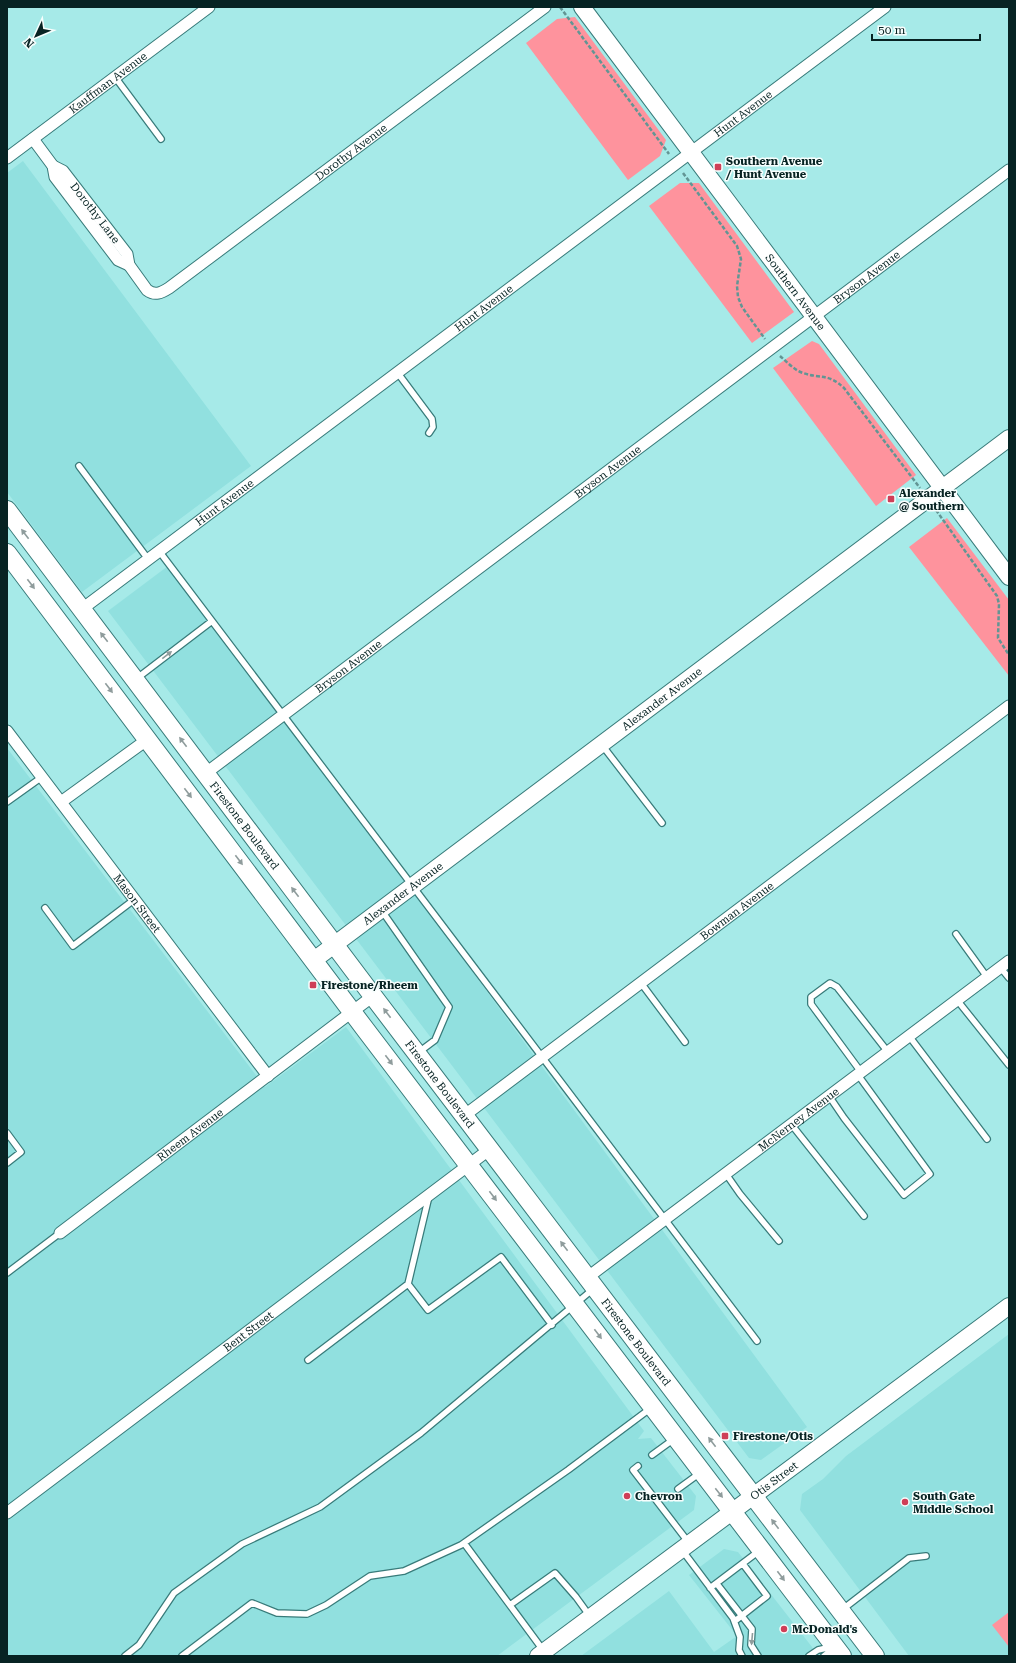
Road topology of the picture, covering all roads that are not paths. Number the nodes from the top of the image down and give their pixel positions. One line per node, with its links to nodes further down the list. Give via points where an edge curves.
1 (209, 7): 5 (street, Kauffman Avenue)
2 (545, 7): 11 (street, Dorothy Avenue, via 169,288)
3 (582, 7): 8 (street, Southern Avenue)
4 (885, 7): 8 (street, Hunt Avenue)
5 (115, 77): 6 (street, Kauffman Avenue); 7 (lane)
6 (32, 139): 9 (street, Kauffman Avenue); 11 (street, Dorothy Lane, via 53,166 55,177 118,260 129,265 147,290)
7 (161, 139)
8 (690, 152): 12 (street, Southern Avenue); 13 (street, Hunt Avenue)
9 (7, 158)
10 (1009, 170): 12 (street, Bryson Avenue)
11 (155, 294)
12 (814, 317): 17 (street, Southern Avenue); 27 (street, Bryson Avenue)
13 (397, 372): 14 (lane, via 432,419 433,427); 19 (street, Hunt Avenue)
14 (429, 433)
15 (1009, 438): 17 (street, Alexander Avenue)
16 (79, 466): 21 (lane)
17 (943, 488): 22 (street, Southern Avenue); 30 (street, Alexander Avenue)
18 (7, 510): 23 (main road, Firestone Boulevard, one-way to 18)
19 (159, 551): 21 (street, Hunt Avenue); 24 (lane)
20 (7, 553): 29 (main road, one-way to 29)
21 (148, 559): 23 (street, Hunt Avenue)
22 (1009, 577)
23 (82, 609): 25 (main road, Firestone Boulevard, one-way to 23)
24 (212, 621): 25 (lane, one-way to 24); 27 (lane)
25 (136, 679): 31 (main road, Firestone Boulevard, one-way to 25)
26 (1009, 706): 46 (street, Bowman Avenue)
27 (283, 715): 31 (street, Bryson Avenue); 36 (lane)
28 (7, 731): 32 (street, Mason Street)
29 (148, 740): 34 (street); 42 (main road, one-way to 42)
30 (601, 745): 35 (lane); 36 (street, Alexander Avenue)
31 (206, 773): 41 (main road, Firestone Boulevard, one-way to 31)
32 (42, 777): 33 (lane); 34 (street, Mason Street)
33 (7, 802)
34 (61, 802): 37 (street, Mason Street)
35 (662, 823)
36 (413, 886): 39 (street, Alexander Avenue); 54 (lane)
37 (135, 899): 38 (lane, via 73,946); 57 (street, Mason Street)
38 (44, 908)
39 (382, 910): 41 (street, Alexander Avenue); 53 (lane, via 449,1007 435,1040)
40 (956, 934): 44 (lane)
41 (336, 944): 42 (street, Alexander Avenue); 47 (main road, Firestone Boulevard)
42 (314, 960): 49 (main road)
43 (1005, 964): 44 (street, McNerney Avenue); 45 (lane)
44 (987, 977): 48 (street, McNerney Avenue)
45 (1009, 978)
46 (641, 982): 51 (lane); 54 (street, Bowman Avenue)
47 (373, 996): 49 (street, Rheem Avenue); 53 (main road, Firestone Boulevard, one-way to 47)
48 (957, 1000): 50 (street, McNerney Avenue); 55 (lane)
49 (353, 1012): 57 (street, Rheem Avenue); 65 (main road, one-way to 65)
50 (909, 1036): 52 (street, McNerney Avenue); 62 (lane)
51 (685, 1042)
52 (888, 1052): 56 (street, McNerney Avenue); 56 (lane, via 838,987 830,983 812,997 811,1004)
53 (417, 1053): 59 (main road, Firestone Boulevard)
54 (542, 1057): 59 (street, Bowman Avenue); 69 (lane)
55 (1009, 1065)
56 (859, 1073): 58 (street, McNerney Avenue); 58 (lane, via 930,1174 904,1195)
57 (268, 1076): 70 (street, Rheem Avenue)
58 (829, 1096): 60 (street, McNerney Avenue)
59 (465, 1115): 63 (main road, Firestone Boulevard)
60 (792, 1124): 66 (street, McNerney Avenue); 68 (lane)
61 (7, 1132): 64 (lane, via 22,1152)
62 (987, 1139)
63 (490, 1149): 65 (street, Bent Street); 73 (main road, Firestone Boulevard, one-way to 63)
64 (7, 1163)
65 (469, 1165): 67 (street, Bent Street); 75 (main road, one-way to 75)
66 (726, 1174): 69 (street, McNerney Avenue); 71 (lane)
67 (429, 1196): 74 (lane); 90 (street, Bent Street)
68 (864, 1216)
69 (665, 1219): 73 (street, McNerney Avenue); 78 (lane)
70 (60, 1233): 72 (lane, Rheem Avenue)
71 (779, 1240)
72 (7, 1273)
73 (592, 1282): 75 (lane); 86 (main road, Firestone Boulevard, one-way to 73)
74 (408, 1284): 77 (lane, via 428,1310 501,1257); 79 (lane)
75 (574, 1303): 77 (lane); 80 (main road, one-way to 80)
76 (1009, 1306): 86 (street, Otis Street)
77 (552, 1325): 105 (lane, via 421,1433 320,1507 242,1544 174,1593 139,1645)
78 (757, 1341)
79 (308, 1360)
80 (653, 1406): 81 (main road); 91 (lane)
81 (676, 1437): 82 (lane); 84 (main road)
82 (652, 1455)
83 (638, 1466): 88 (lane, via 633,1470)
84 (702, 1472): 85 (lane); 89 (main road, one-way to 89)
85 (678, 1489)
86 (753, 1496): 89 (street, Otis Street); 99 (main road, Firestone Boulevard, one-way to 86)
87 (664, 1500): 88 (lane)
88 (658, 1504): 92 (lane)
89 (732, 1511): 92 (street, Otis Street); 93 (main road)
90 (7, 1513)
91 (464, 1543): 98 (lane); 106 (lane, via 404,1571 370,1576 326,1605 307,1614 277,1613 252,1603)
92 (685, 1546): 97 (lane); 101 (street, Otis Street)
93 (762, 1549): 95 (lane); 103 (main road, one-way to 103)
94 (926, 1556): 99 (lane, via 909,1558)
95 (743, 1564): 96 (lane); 100 (lane, via 767,1596)
96 (717, 1584): 97 (lane); 100 (lane)
97 (710, 1588): 102 (lane)
98 (510, 1605): 101 (lane, via 555,1573); 104 (lane)
99 (841, 1610): 110 (main road, Firestone Boulevard)
100 (742, 1616): 102 (lane); 108 (lane, one-way to 108, via 752,1629 751,1645)
101 (590, 1617): 104 (street, Otis Street)
102 (735, 1621): 107 (lane)
103 (834, 1653): 109 (lane, via 818,1650)
104 (541, 1654)
105 (124, 1656)
106 (182, 1656)
107 (742, 1656)
108 (758, 1656)
109 (809, 1656)
110 (875, 1656)

